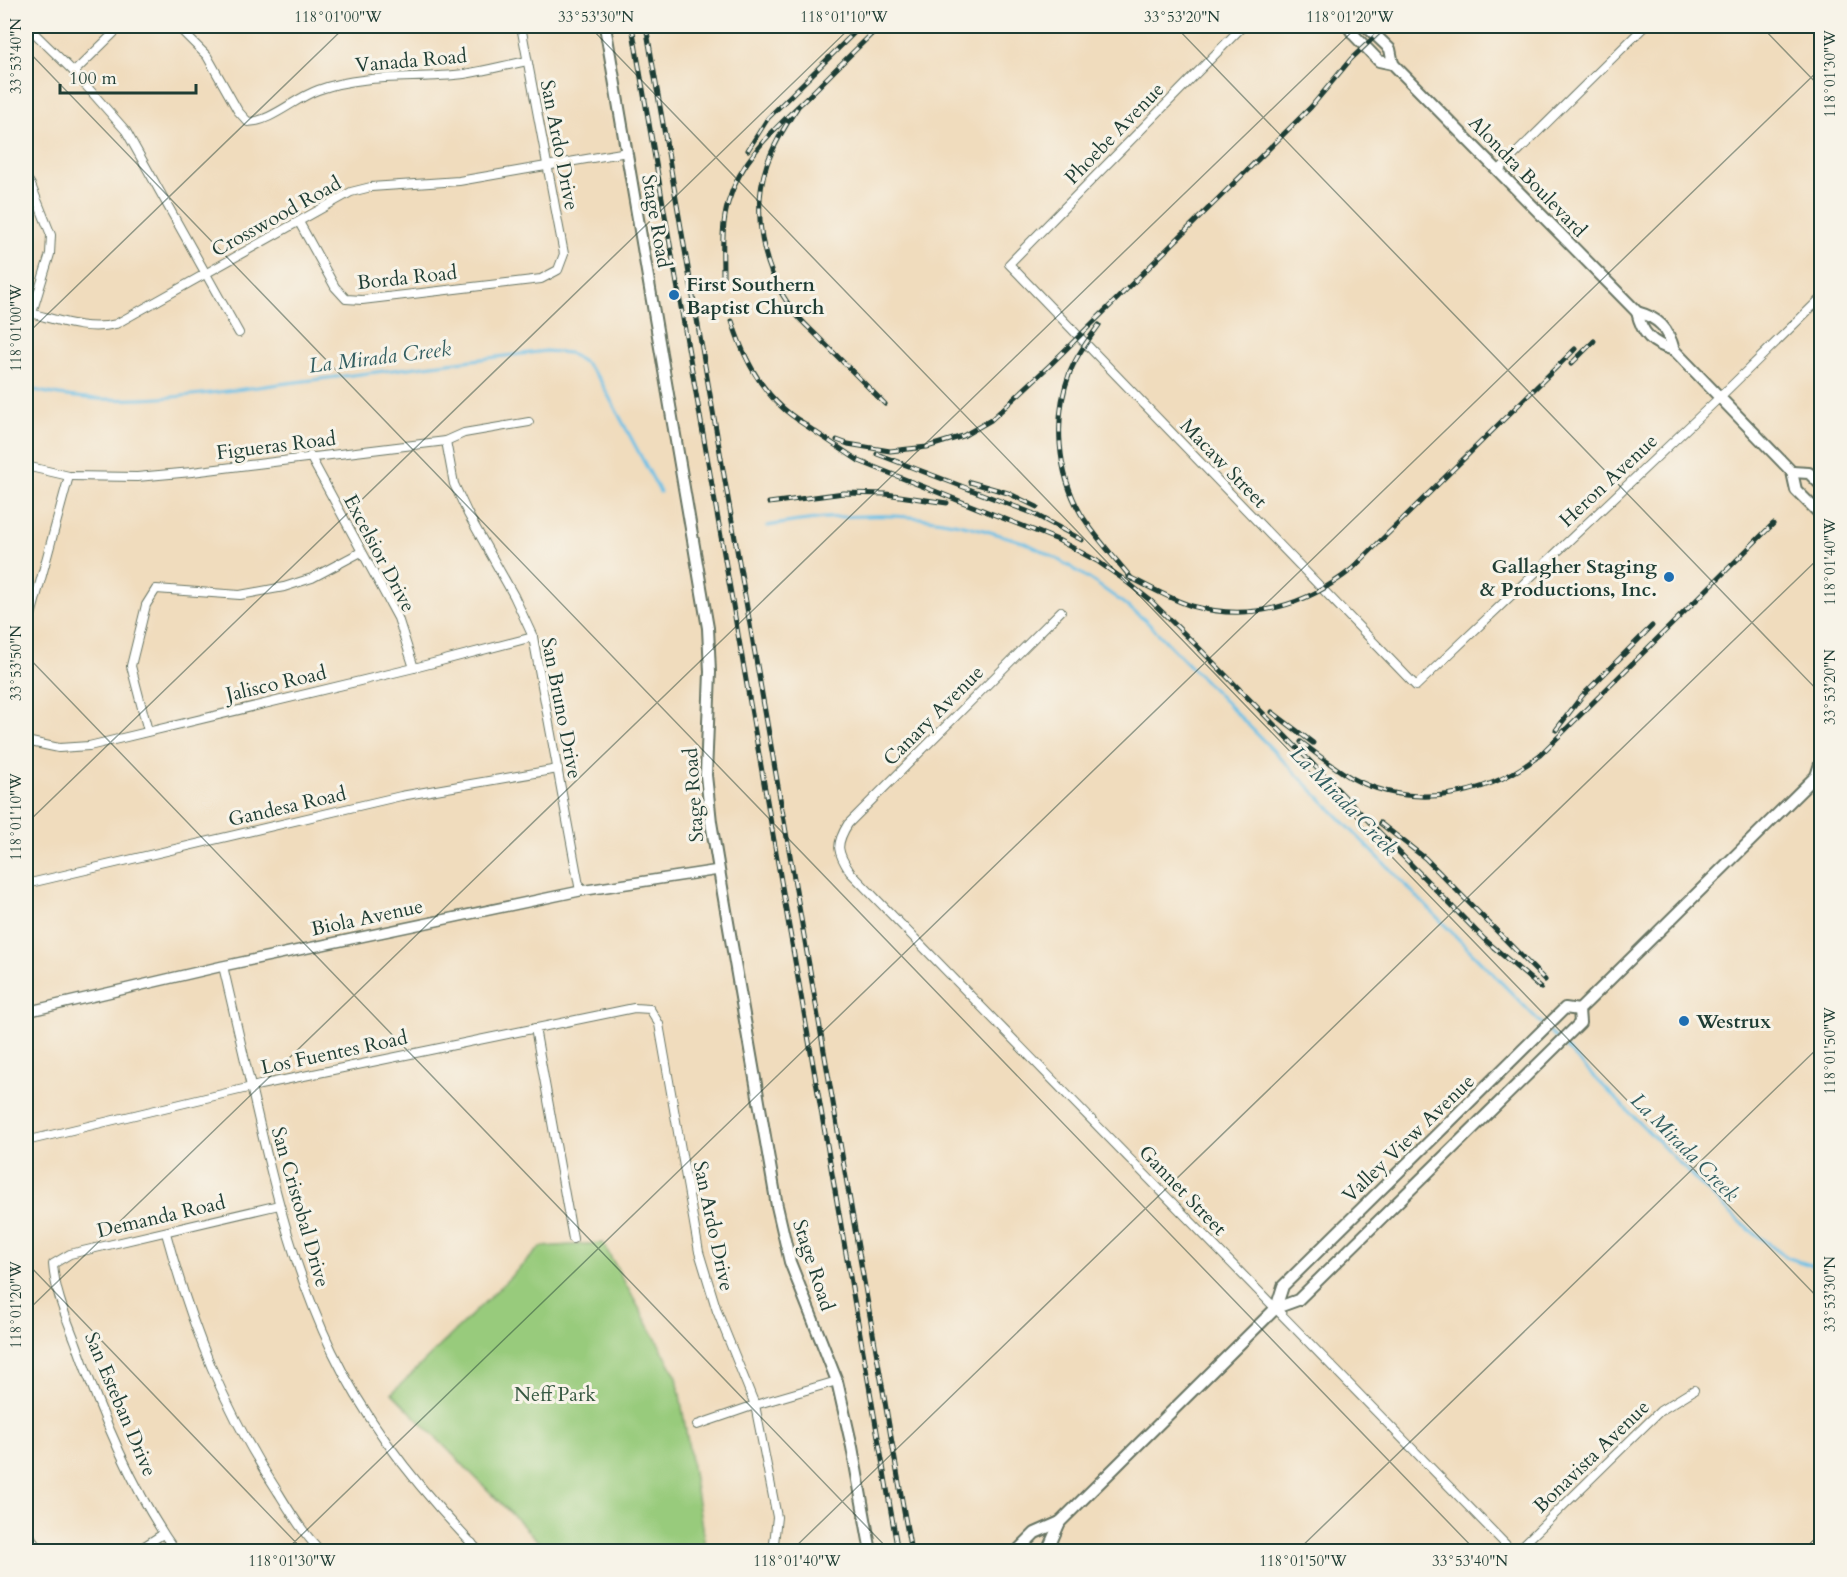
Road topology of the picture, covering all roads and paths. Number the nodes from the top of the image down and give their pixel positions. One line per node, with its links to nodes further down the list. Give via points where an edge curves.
1 (27, 26): 12 (street)
2 (121, 26): 12 (street)
3 (177, 26): 10 (street, Vanada Road, via 207,56 248,122 259,122 317,90 344,82 464,74)
4 (521, 26): 10 (street, San Ardo Drive)
5 (605, 26): 13 (main road, Stage Road)
6 (1243, 26): 18 (street, Phoebe Avenue)
7 (1348, 26): 11 (main road, Alondra Boulevard, via 1379,60)
8 (1366, 26): 11 (main road, Alondra Boulevard, via 1390,49)
9 (1645, 26): 15 (street)
10 (527, 61): 14 (street, San Ardo Drive)
11 (1394, 64): 15 (main road, Alondra Boulevard)
12 (74, 72): 20 (street, via 126,131)
13 (627, 152): 14 (street, Crosswood Road); 47 (main road, Stage Road, via 708,628 706,775)
14 (547, 166): 17 (street, Crosswood Road, via 459,181 371,187 351,192); 19 (street, San Ardo Drive, via 564,254)
15 (1498, 171): 22 (main road, Alondra Boulevard)
16 (26, 177): 23 (street, via 51,235 50,254)
17 (299, 222): 19 (street, Borda Road, via 335,287 346,299 541,279); 20 (street, Crosswood Road)
18 (1009, 264): 40 (street, Macaw Street)
19 (558, 270)
20 (205, 273): 23 (street, Crosswood Road, via 117,324 101,328); 24 (street)
21 (1821, 297): 26 (street, Heron Avenue)
22 (1637, 312): 25 (main road, Alondra Boulevard, via 1653,317 1669,334); 25 (main road, Alondra Boulevard, via 1640,328 1659,346)
23 (29, 313)
24 (239, 333)
25 (1674, 350): 26 (main road, Alondra Boulevard)
26 (1720, 397): 31 (main road, Alondra Boulevard); 40 (street, Heron Avenue)
27 (530, 422): 28 (street, Figueras Road, via 464,433)
28 (446, 441): 29 (street, Figueras Road); 38 (street, San Bruno Drive, via 454,484)
29 (310, 456): 32 (street, Figueras Road, via 137,477); 35 (street, Excelsior Drive)
30 (26, 466): 32 (street, Figueras Road)
31 (1792, 472): 33 (main road, Alondra Boulevard, via 1809,473); 34 (main road, Alondra Boulevard, via 1796,490)
32 (69, 476): 37 (street)
33 (1821, 486)
34 (1821, 516)
35 (361, 552): 39 (street, Excelsior Drive, via 398,618); 41 (street, via 312,579 284,587 240,595 156,590 146,605 131,666)
36 (1060, 611): 46 (street, Canary Avenue, via 848,824)
37 (26, 634)
38 (533, 637): 39 (street, Jalisco Road); 44 (street, San Bruno Drive)
39 (414, 668): 41 (street, Jalisco Road)
40 (1416, 686)
41 (147, 730): 42 (street, Jalisco Road, via 89,746 59,748)
42 (26, 741)
43 (1821, 758): 45 (main road, Valley View Avenue)
44 (558, 769): 48 (street, Gandesa Road, via 400,796); 49 (street, San Bruno Drive)
45 (1819, 776): 52 (main road, Valley View Avenue)
46 (838, 848): 61 (street, Gannet Street, via 850,872)
47 (719, 870): 49 (street, Biola Avenue); 62 (main road, Stage Road, via 777,1206 790,1262)
48 (26, 884)
49 (580, 891): 50 (street, Biola Avenue)
50 (223, 966): 53 (street, Biola Avenue); 55 (street, San Cristobal Drive)
51 (651, 1009): 54 (street, Los Fuentes Road, via 634,1008); 64 (street, San Ardo Drive, via 659,1024 699,1252 717,1311)
52 (1579, 1010): 61 (main road, Valley View Avenue, via 1580,1023 1565,1038 1298,1300); 61 (main road, Valley View Avenue, via 1565,1008 1283,1286)
53 (26, 1012)
54 (536, 1028): 55 (street, Los Fuentes Road); 59 (street)
55 (251, 1087): 56 (street, Los Fuentes Road); 57 (street, San Cristobal Drive)
56 (26, 1141)
57 (279, 1206): 58 (street, Demanda Road); 69 (street, San Cristobal Drive, via 305,1287 352,1388 383,1438)
58 (166, 1233): 60 (street, Demanda Road, via 70,1254); 73 (street, via 193,1322 224,1397 256,1458)
59 (573, 1239)
60 (53, 1264): 68 (street, San Esteban Drive, via 55,1285 90,1383)
61 (1276, 1308): 66 (main road, Valley View Avenue); 80 (street, Gannet Street)
62 (837, 1381): 64 (street); 77 (main road, Stage Road)
63 (1694, 1389): 80 (street, Bonavista Avenue, via 1660,1411)
64 (755, 1405): 65 (street); 76 (street, San Ardo Drive, via 777,1517)
65 (697, 1425)
66 (1060, 1522): 78 (main road, Valley View Avenue, via 1035,1533); 79 (main road, Valley View Avenue)
67 (26, 1528): 70 (street)
68 (163, 1534): 71 (street); 72 (street, San Esteban Drive)
69 (472, 1543): 74 (street); 75 (street, San Cristobal Drive)
70 (39, 1551)
71 (135, 1551)
72 (176, 1551)
73 (322, 1551)
74 (463, 1551)
75 (480, 1551)
76 (773, 1551)
77 (871, 1551)
78 (1016, 1551)
79 (1044, 1551)
80 (1515, 1551)

